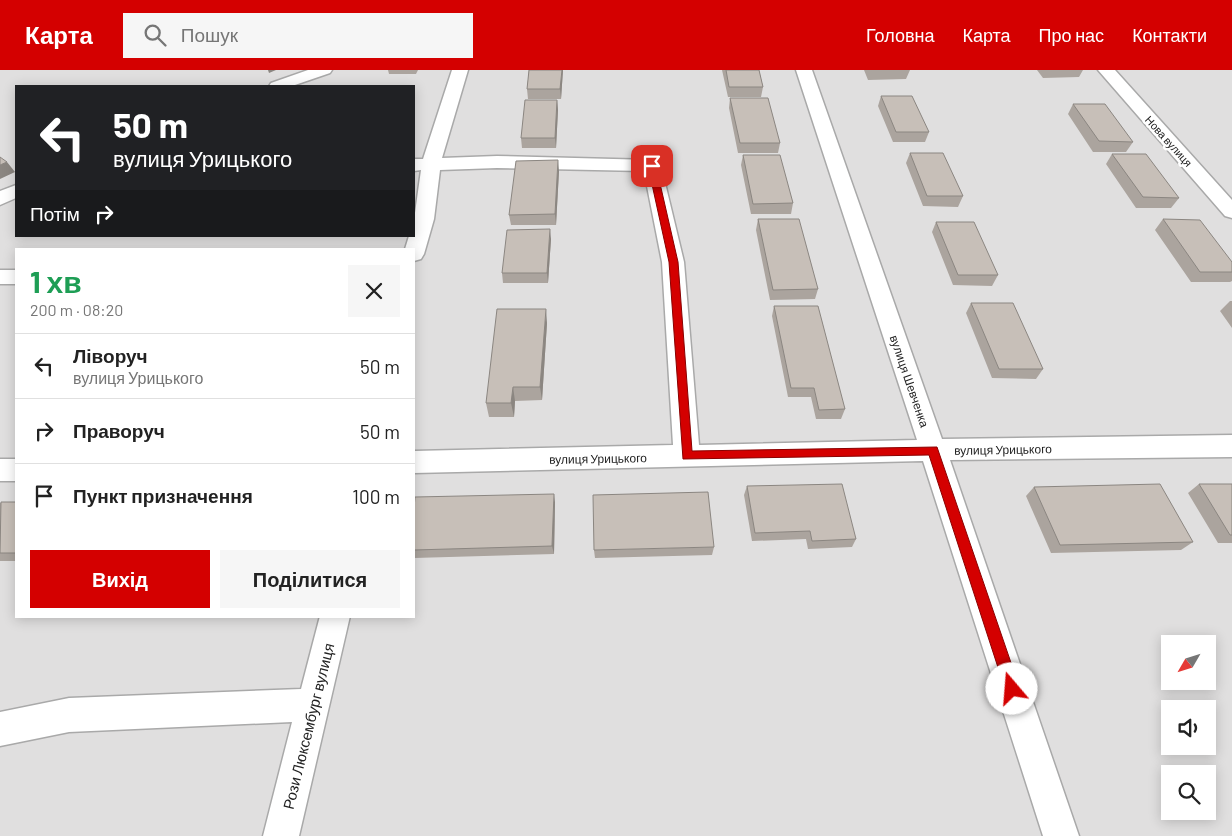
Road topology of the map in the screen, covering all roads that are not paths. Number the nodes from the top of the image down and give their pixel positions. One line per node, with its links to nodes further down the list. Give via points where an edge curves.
1 (324, 70): 5 (street)
2 (460, 70): 6 (street, via 455,93)
3 (804, 70): 14 (street, вулиця Шевченка)
4 (1106, 70): 9 (street, Нова вулиця)
5 (280, 85)
6 (422, 164): 10 (street, via 424,219); 15 (street, via 497,162 652,166 674,262)
7 (15, 192): 8 (street)
8 (0, 199)
9 (1232, 212)
10 (415, 250)
11 (0, 277): 12 (street)
12 (15, 278)
13 (1232, 446): 14 (street, вулиця Урицького)
14 (933, 450): 15 (street, вулиця Урицького); 23 (street, вулиця Шевченка)
15 (687, 456): 16 (street, вулиця Урицького)
16 (415, 462)
17 (0, 470): 18 (street)
18 (15, 470)
19 (335, 618): 20 (street, Рози Люксембург вулиця)
20 (313, 705): 21 (street, via 69,715); 22 (street, Рози Люксембург вулиця)
21 (0, 729)
22 (281, 836)
23 (1061, 836)

